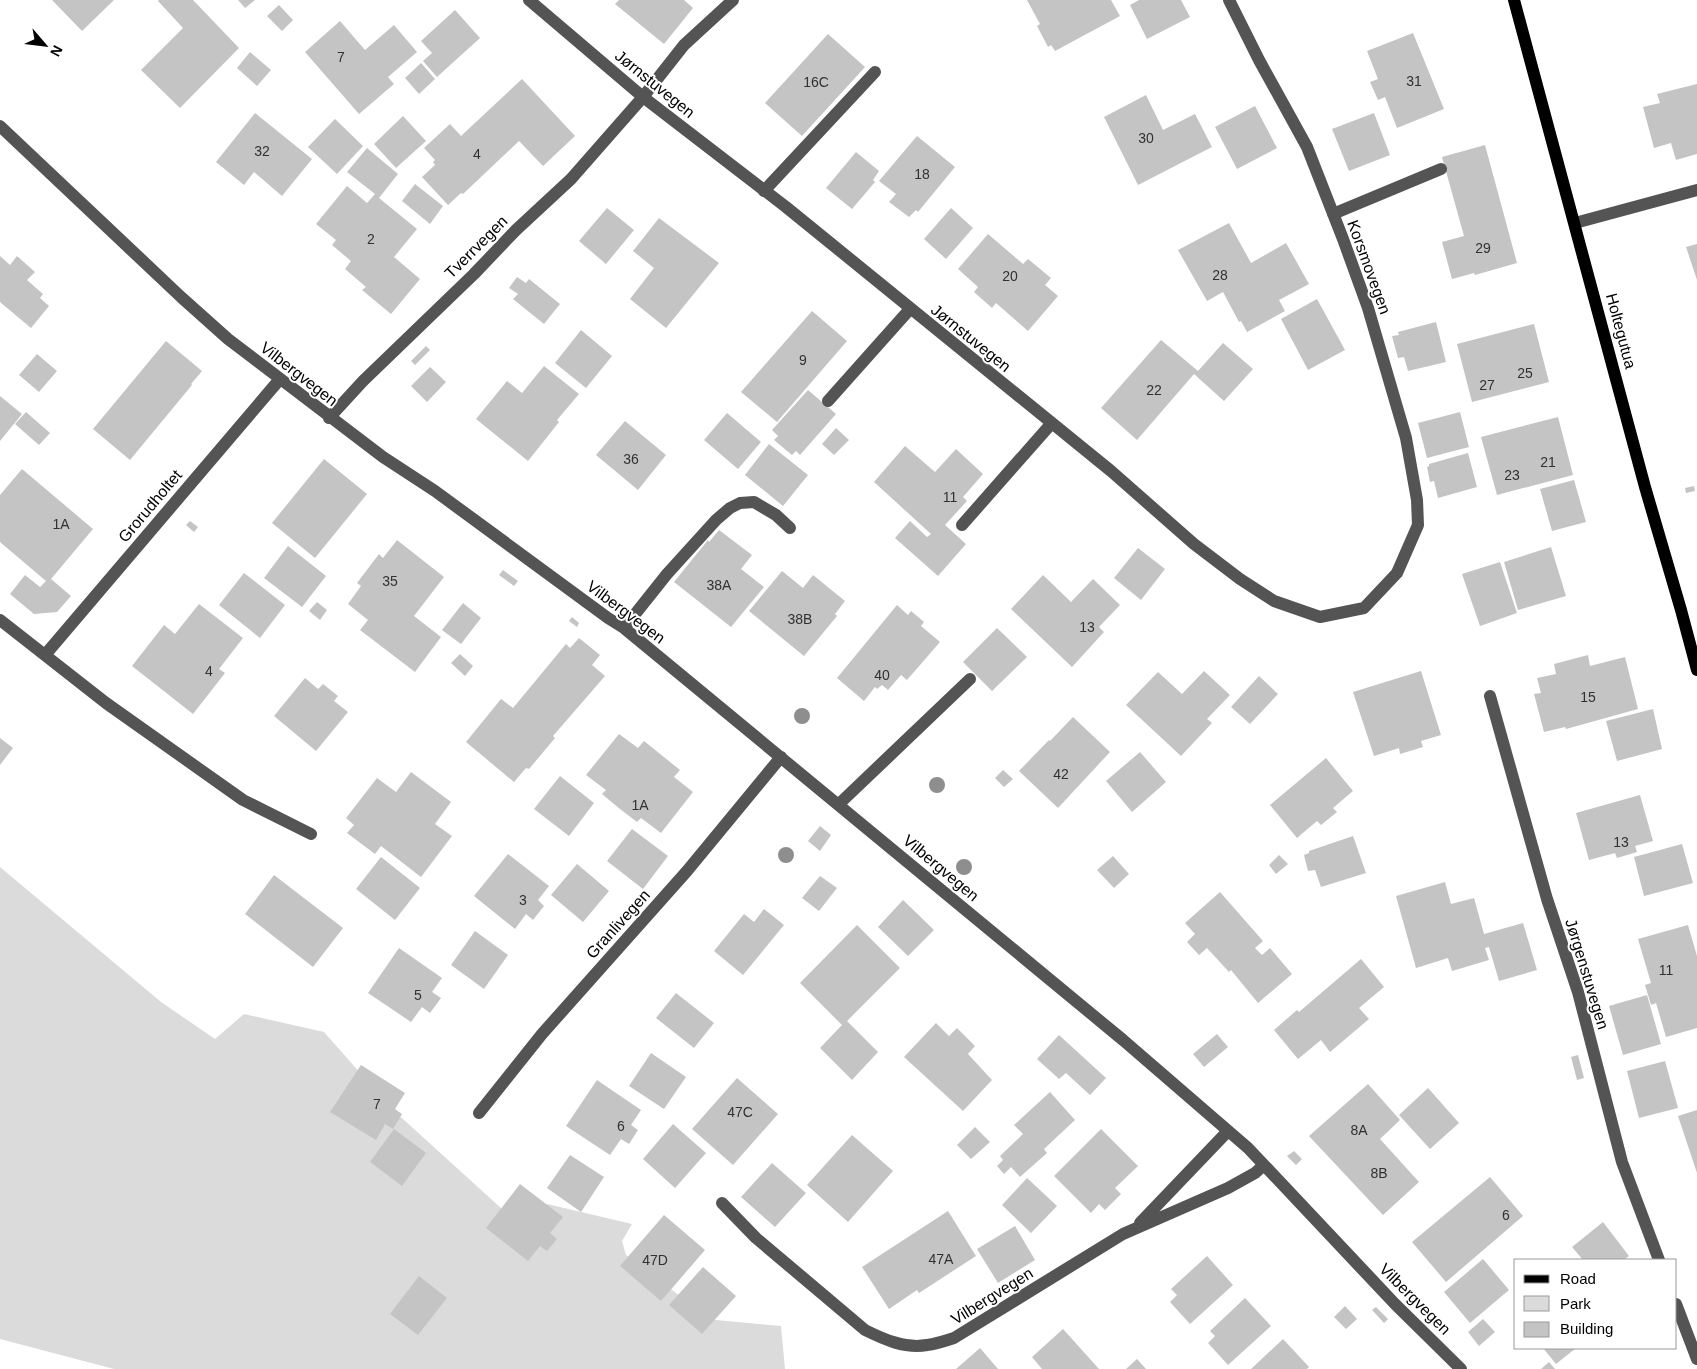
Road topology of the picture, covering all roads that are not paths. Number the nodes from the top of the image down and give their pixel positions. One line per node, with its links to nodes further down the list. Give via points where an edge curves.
1 (529, 0): 6 (street, Jørnstuvegen)
2 (733, 0): 6 (street, Tverrvegen, via 684,46)
3 (1229, 0): 11 (street, Korsmovegen, via 1306,147)
4 (1514, 0): 12 (main road, Holtegutua)
5 (875, 72): 10 (street)
6 (643, 97): 10 (street, Jørnstuvegen); 16 (street, Tverrvegen, via 571,179)
7 (0, 126): 14 (street, Vilbergvegen, via 187,303)
8 (1441, 170): 11 (street)
9 (1697, 190): 12 (street)
10 (764, 191): 13 (street, Jørnstuvegen)
11 (1333, 214): 20 (street, Korsmovegen, via 1368,308 1406,438 1418,525)
12 (1575, 223): 24 (main road, Holtegutua)
13 (910, 309): 15 (street); 17 (street, Jørnstuvegen)
14 (280, 379): 16 (street, Vilbergvegen); 23 (street, Grorudholtet)
15 (828, 401)
16 (329, 418): 22 (street, Vilbergvegen)
17 (1051, 424): 18 (street); 20 (street, Jørnstuvegen, via 1111,471 1194,544 1274,601 1320,617 1364,608 1397,573)
18 (962, 525)
19 (790, 528): 22 (street, via 754,502 730,508 666,574)
20 (1403, 561)
21 (0, 620): 23 (street)
22 (624, 628): 27 (street, Vilbergvegen)
23 (45, 655): 29 (street, via 106,703 243,800)
24 (1697, 670)
25 (970, 679): 28 (street)
26 (1490, 696): 35 (street, Jørgenstuvegen, via 1547,899 1578,992 1622,1162)
27 (781, 758): 28 (street, Vilbergvegen); 30 (street, Granlivegen, via 687,871 542,1034)
28 (839, 804): 31 (street, Vilbergvegen)
29 (312, 834)
30 (480, 1113)
31 (1228, 1131): 32 (street, Vilbergvegen); 34 (street, Vilbergvegen)
32 (1264, 1165): 34 (street, Vilbergvegen, via 1228,1188); 38 (street, Vilbergvegen)
33 (722, 1203): 34 (street, Vilbergvegen, via 756,1238 865,1330 884,1340 914,1346 954,1338)
34 (1137, 1227)
35 (1659, 1259)
36 (1677, 1307): 37 (street)
37 (1697, 1359)
38 (1461, 1369)

